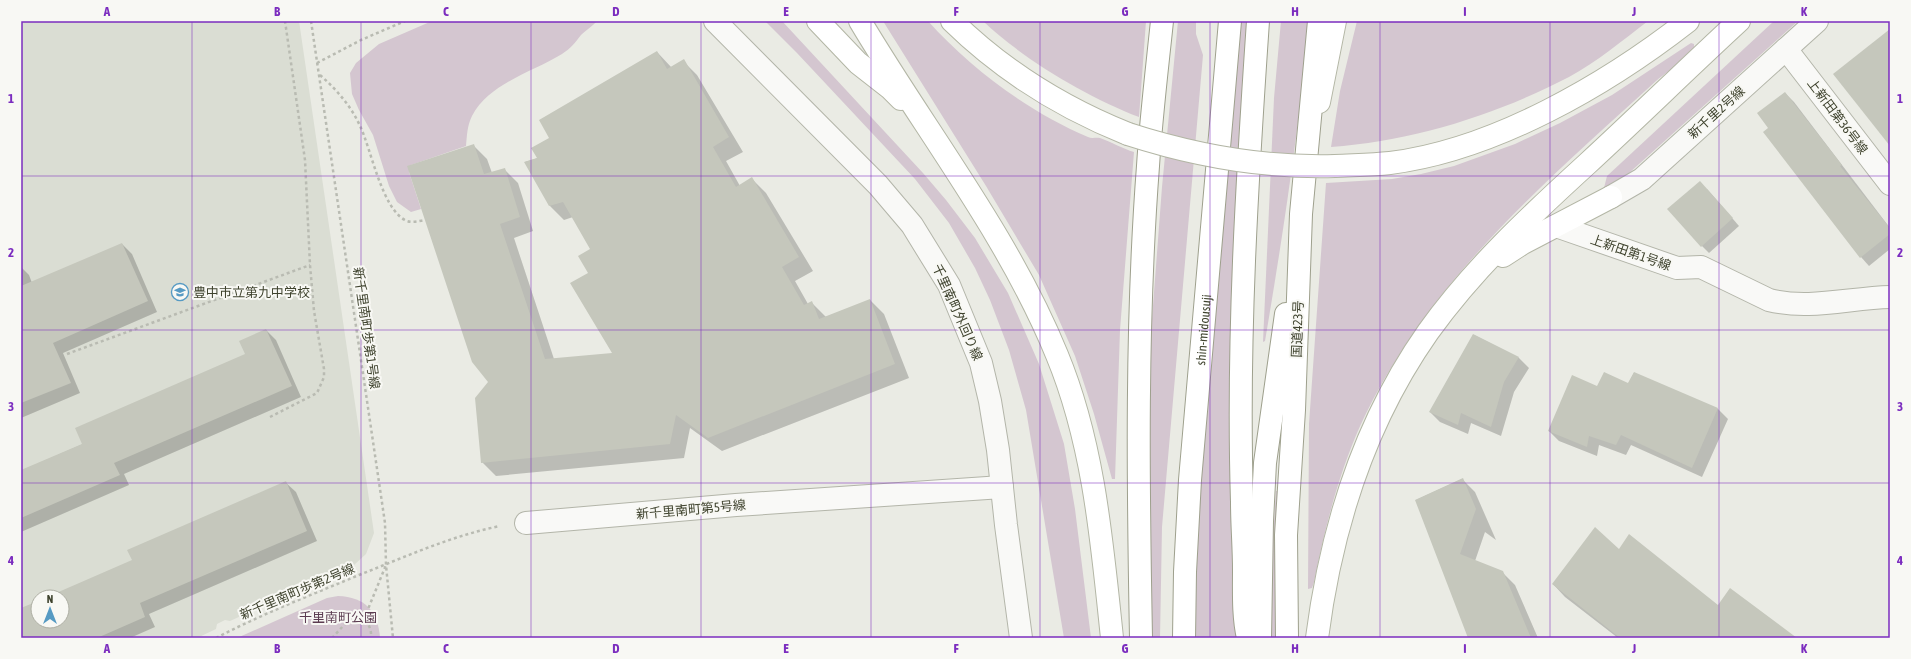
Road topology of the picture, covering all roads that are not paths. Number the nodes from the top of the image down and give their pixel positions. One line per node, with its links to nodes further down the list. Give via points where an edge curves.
1 (715, 21): 22 (street, 千里南町外回り線, via 854,158 924,241 949,285 981,363 994,423)
2 (818, 21): 14 (main road, via 858,63 890,88)
3 (860, 21): 14 (main road)
4 (952, 21): 10 (main road, bridge, via 987,52 1050,96 1078,112 1128,134 1179,150 1235,161 1270,165 1335,166 1418,157 1466,144 1511,127 1553,108 1596,84 1650,50)
5 (1162, 21): 26 (main road, via 1148,166 1140,330 1138,435)
6 (1230, 21): 27 (main road, shin-midousuji, via 1190,480 1184,572)
7 (1258, 21): 28 (main road, via 1247,187 1241,336 1244,602)
8 (1318, 21): 15 (main road, 国道423号)
9 (1335, 21): 15 (main road)
10 (1688, 21)
11 (1739, 21): 20 (main road, via 1530,215)
12 (1817, 21): 13 (street, 新千里2号線)
13 (1786, 49): 16 (street, 上新田第36号線); 17 (street, 新千里2号線, via 1642,179)
14 (939, 144): 25 (main road, via 1032,298 1058,356 1076,410 1092,477)
15 (1305, 181): 18 (main road, 国道423号)
16 (1890, 184)
17 (1611, 197): 19 (main road)
18 (1301, 214): 29 (main road, via 1268,438 1262,521); 30 (main road, 国道423号, via 1294,410 1286,536)
19 (1556, 226): 20 (main road, via 1523,243); 21 (street, 上新田第1号線, via 1677,268 1701,267 1776,302 1808,305)
20 (1467, 283): 31 (main road, via 1428,332 1398,379 1362,455 1337,528 1322,595)
21 (1890, 297)
22 (1002, 487): 23 (street, 新千里南町第5号線); 24 (street, 千里南町外回り線)
23 (526, 523)
24 (1021, 638)
25 (1112, 638)
26 (1141, 638)
27 (1184, 638)
28 (1248, 638)
29 (1260, 638)
30 (1287, 638)
31 (1317, 638)

